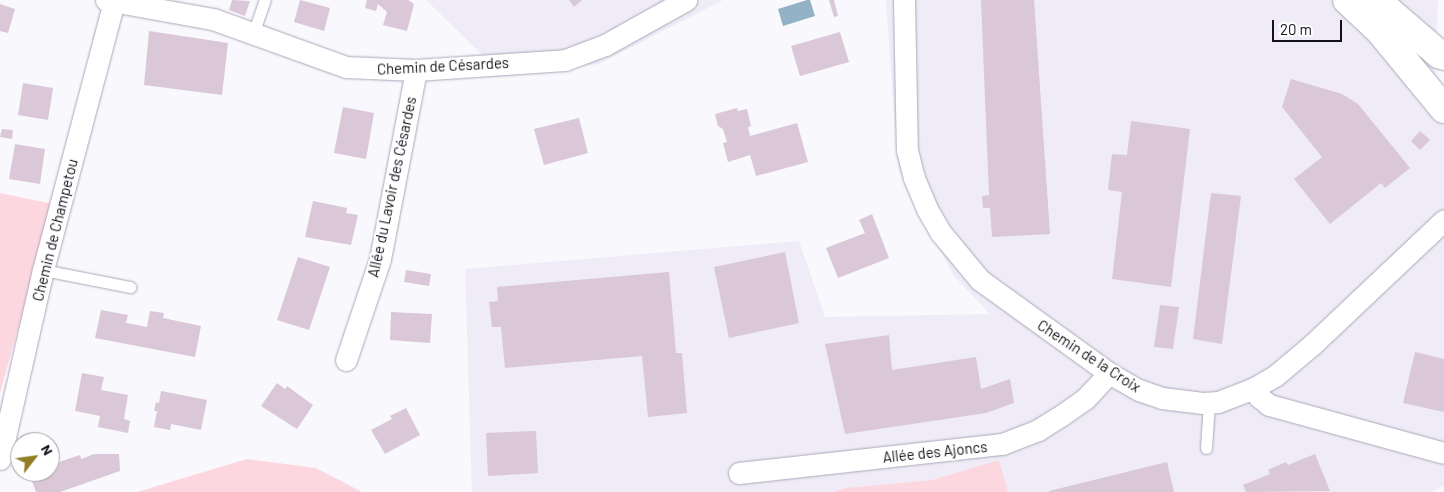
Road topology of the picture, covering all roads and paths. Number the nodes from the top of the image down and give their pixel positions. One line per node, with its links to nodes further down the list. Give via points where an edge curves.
1 (265, 0): 7 (lane)
2 (686, 0): 9 (street, Chemin de Césardes, via 605,45 565,60)
3 (904, 0): 15 (street, Chemin de la Croix, via 908,150 926,209 980,280)
4 (1347, 0): 10 (main road, via 1380,31)
5 (1376, 0): 8 (main road)
6 (110, 1): 7 (street, Chemin de Césardes, via 213,20); 12 (street, Chemin de Champetou)
7 (253, 34): 9 (street, Chemin de Césardes, via 346,67)
8 (1444, 56)
9 (416, 70): 14 (street, Allée du Lavoir des Césardes, via 380,259)
10 (1444, 109)
11 (1444, 220): 16 (street, Chemin de la Croix, via 1306,350 1275,376)
12 (43, 270): 13 (lane); 20 (street, Chemin de Champetou)
13 (130, 287)
14 (346, 360)
15 (1109, 373): 17 (street, Chemin de la Croix, via 1139,390 1162,398); 21 (street, Allée des Ajoncs, via 1085,399 1062,415 1038,430 1002,444)
16 (1254, 388): 17 (street, Chemin de la Croix); 19 (street, via 1269,405)
17 (1209, 403): 18 (lane)
18 (1206, 448)
19 (1444, 453)
20 (0, 459)
21 (739, 473)

